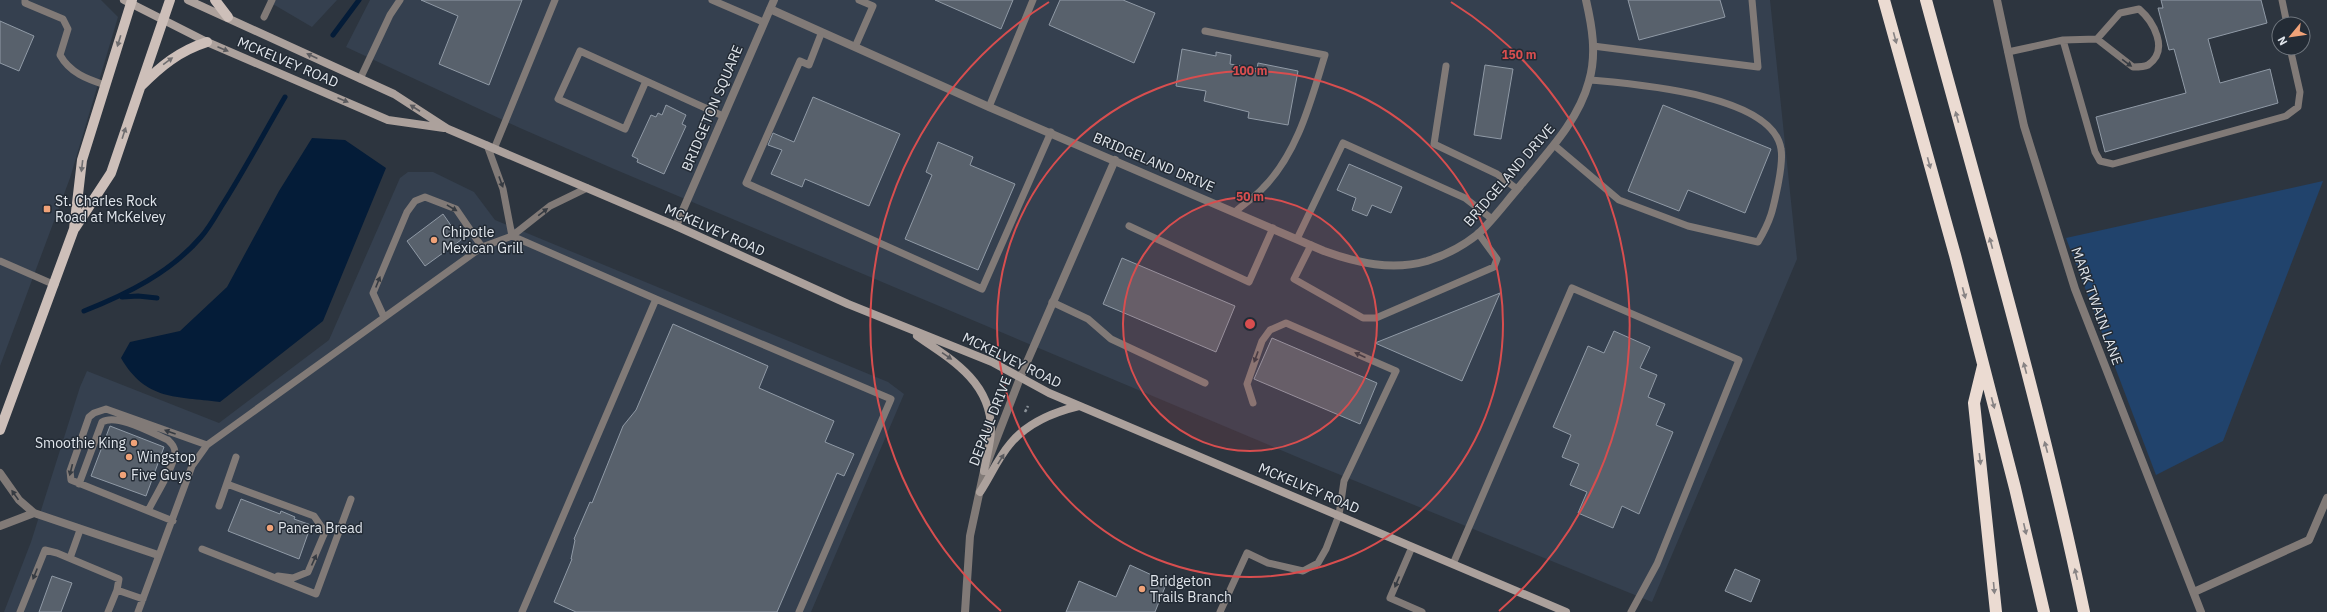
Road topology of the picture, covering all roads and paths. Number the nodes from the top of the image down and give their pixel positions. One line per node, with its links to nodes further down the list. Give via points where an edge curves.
1 (24, 0): 38 (lane, via 25,3 63,19 68,29 60,55 65,65 86,79)
2 (170, 0): 23 (main road)
3 (188, 0): 21 (street, MCKELVEY ROAD)
4 (215, 0): 21 (main road)
5 (272, 0): 22 (lane)
6 (400, 0): 35 (lane, via 390,15)
7 (555, 0): 45 (lane)
8 (712, 0): 24 (lane)
9 (774, 0): 19 (street, BRIDGETON SQUARE)
10 (860, 0): 31 (lane, via 873,6)
11 (1033, 0): 40 (lane)
12 (1586, 0): 30 (street)
13 (1752, 0): 30 (lane, via 1758,67)
14 (1884, 0): 66 (highway, one-way to 66)
15 (1926, 0): 113 (highway, one-way to 15, via 2037,413)
16 (1997, 0): 32 (street, MARK TWAIN LANE)
17 (2282, 0): 20 (lane)
18 (129, 1): 23 (street, MCKELVEY ROAD); 38 (main road, one-way to 38)
19 (770, 9): 24 (street, BRIDGETON SQUARE); 26 (street, BRIDGELAND DRIVE)
20 (2285, 16)
21 (228, 17): 35 (street, MCKELVEY ROAD, one-way to 21)
22 (264, 17)
23 (162, 21): 29 (street, MCKELVEY ROAD); 39 (main road)
24 (763, 22): 41 (street, BRIDGETON SQUARE)
25 (1205, 31): 49 (lane, via 1325,54 1307,113 1282,165 1263,188)
26 (821, 34): 31 (street, BRIDGELAND DRIVE); 43 (lane, via 809,65 800,61 746,183 982,289)
27 (2097, 39): 27 (lane, one-way to 27, via 2133,67 2147,65 2156,56 2156,32 2149,17 2139,9 2120,14); 28 (lane)
28 (2063, 40): 32 (lane); 33 (lane, via 2095,152 2100,161 2113,164 2286,116 2298,107 2300,92)
29 (207, 42): 39 (main road, one-way to 29, via 160,67 187,48); 42 (street, MCKELVEY ROAD, one-way to 42, via 388,120)
30 (1593, 46): 36 (street, BRIDGELAND DRIVE)
31 (856, 47): 40 (street, BRIDGELAND DRIVE)
32 (2008, 52): 99 (street, MARK TWAIN LANE, via 2024,126 2075,289)
33 (2292, 56)
34 (1446, 66): 48 (lane, via 1434,144 1497,174)
35 (360, 79): 42 (street, MCKELVEY ROAD, one-way to 35, via 394,94)
36 (1590, 80): 44 (street, BRIDGELAND DRIVE, via 1577,110); 44 (lane, via 1684,92 1739,106 1760,119 1771,129 1781,148 1781,170 1771,220 1758,242 1688,226 1619,200)
37 (646, 81): 37 (lane, via 625,129 558,99 580,51); 41 (lane)
38 (105, 85): 54 (main road, one-way to 54, via 82,160)
39 (139, 88): 54 (main road, one-way to 39, via 111,173)
40 (989, 107): 43 (street, BRIDGELAND DRIVE)
41 (723, 116): 51 (street, BRIDGETON SQUARE)
42 (448, 128): 45 (street, MCKELVEY ROAD)
43 (1051, 132): 46 (street, BRIDGELAND DRIVE)
44 (1554, 145): 48 (street, BRIDGELAND DRIVE)
45 (491, 147): 47 (street, MCKELVEY ROAD); 56 (lane, one-way to 56, via 503,189)
46 (1115, 160): 49 (street, BRIDGELAND DRIVE); 63 (street, DEPAUL DRIVE)
47 (587, 188): 51 (street, MCKELVEY ROAD); 56 (lane, one-way to 47, via 550,206)
48 (1517, 189): 50 (street, BRIDGELAND DRIVE)
49 (1235, 212): 53 (street, BRIDGELAND DRIVE)
50 (1492, 219): 55 (street, BRIDGELAND DRIVE); 57 (lane, via 1465,198 1343,143)
51 (676, 226): 65 (street, MCKELVEY ROAD, via 848,304)
52 (1129, 226): 53 (lane, via 1249,282)
53 (1273, 228): 57 (street, BRIDGELAND DRIVE)
54 (74, 229): 61 (main road)
55 (1478, 233): 58 (street, BRIDGELAND DRIVE, via 1444,255 1398,266 1366,264); 58 (lane, via 1497,259 1494,267 1376,318 1363,318 1294,279)
56 (512, 236): 59 (lane); 62 (lane)
57 (1297, 239): 58 (street, BRIDGELAND DRIVE)
58 (1311, 245)
59 (482, 247): 64 (lane); 64 (lane, one-way to 59, via 373,293 407,212 415,201 425,197 456,209)
60 (0, 261): 61 (lane)
61 (55, 285): 75 (main road)
62 (656, 300): 104 (lane); 105 (lane, via 891,399)
63 (1052, 302): 67 (street, DEPAUL DRIVE); 68 (lane, via 1088,319 1111,339)
64 (384, 318): 76 (lane)
65 (903, 326): 67 (street, MCKELVEY ROAD, via 992,362); 78 (street, one-way to 78, via 958,363 976,382 988,408 991,430)
66 (1983, 365): 111 (highway, one-way to 111, via 1974,403); 112 (highway, one-way to 112)
67 (1020, 378): 71 (street, MCKELVEY ROAD); 78 (street, DEPAUL DRIVE)
68 (1205, 383)
69 (1252, 403): 88 (lane, one-way to 69, via 1344,481 1396,371 1286,323 1270,330 1262,341 1247,384)
70 (1028, 406): 73 (path)
71 (1080, 406): 82 (street, one-way to 71, via 1010,444 1023,432 1059,411); 88 (street, MCKELVEY ROAD)
72 (1020, 409): 73 (path)
73 (1025, 412): 74 (path)
74 (1030, 414)
75 (0, 430)
76 (207, 445): 80 (lane, one-way to 80, via 106,409 99,410 89,417 69,475 71,480); 89 (lane, via 192,466)
77 (236, 458): 81 (lane)
78 (984, 471): 82 (street, DEPAUL DRIVE)
79 (0, 473): 87 (street, one-way to 79, via 18,500)
80 (79, 484): 86 (lane); 86 (lane, via 102,422 107,419 118,419 168,440 173,445 175,453 171,465)
81 (228, 484): 85 (lane); 97 (lane, one-way to 81, via 293,578 308,572 325,532 314,516)
82 (980, 492): 106 (street, DEPAUL DRIVE, via 970,536)
83 (2327, 498): 99 (street, via 2309,540)
84 (351, 499): 97 (lane, via 316,594)
85 (219, 506)
86 (148, 511): 89 (lane)
87 (34, 513): 90 (street); 91 (street)
88 (1339, 515): 92 (street, MCKELVEY ROAD); 107 (lane, via 1318,563 1303,571 1268,563 1246,553)
89 (173, 521): 94 (lane)
90 (0, 526)
91 (80, 530): 94 (street); 95 (lane)
92 (1412, 546): 96 (street, MCKELVEY ROAD); 108 (lane, one-way to 108, via 1390,598)
93 (202, 549): 97 (lane)
94 (158, 555): 100 (lane)
95 (70, 558): 98 (lane, via 119,579); 101 (lane, one-way to 101, via 45,550)
96 (1453, 564): 109 (street, MCKELVEY ROAD); 110 (lane, via 1572,288 1739,360 1657,564)
97 (270, 576)
98 (117, 590): 100 (lane); 102 (lane)
99 (2194, 592): 114 (street, MARK TWAIN LANE)
100 (143, 599): 103 (lane)
101 (20, 612)
102 (108, 612)
103 (138, 612)
104 (522, 612)
105 (799, 612)
106 (965, 612)
107 (1220, 612)
108 (1422, 612)
109 (1566, 612)
110 (1631, 612)
111 (1996, 612)
112 (2044, 612)
113 (2084, 612)
114 (2201, 612)

